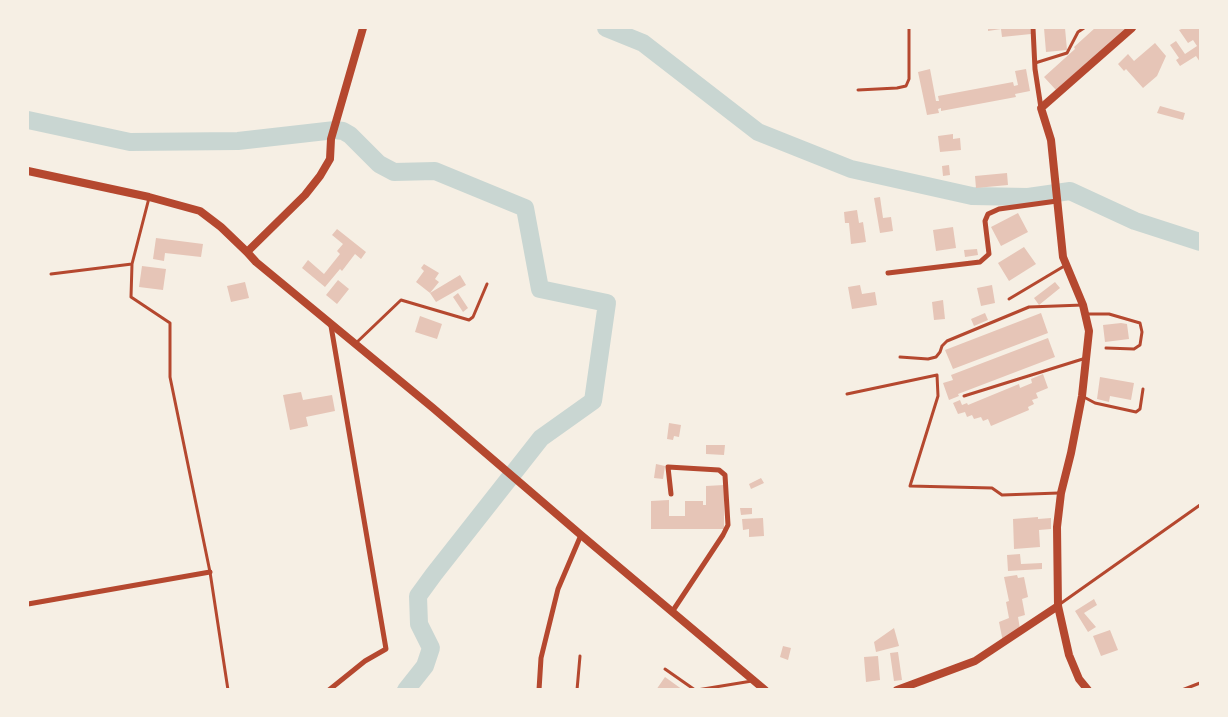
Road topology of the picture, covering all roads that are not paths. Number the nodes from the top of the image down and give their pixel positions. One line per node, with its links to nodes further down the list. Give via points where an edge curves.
1 (363, 28): 12 (street, via 331,138 330,159 304,195)
2 (909, 28): 7 (lane, via 909,79 906,86)
3 (1033, 28): 6 (street)
4 (1084, 28): 6 (lane, via 1078,32 1066,53)
5 (1132, 28): 8 (street)
6 (1034, 63): 8 (street)
7 (858, 90)
8 (1040, 108): 11 (street, via 1051,140)
9 (28, 171): 10 (street)
10 (149, 197): 12 (street, via 200,211); 13 (lane)
11 (1057, 200): 14 (street); 15 (street, via 999,209 988,214 985,221 989,254 980,262)
12 (247, 252): 21 (street)
13 (132, 264): 16 (lane); 34 (lane, via 131,296 170,323 170,377)
14 (1066, 264): 18 (lane); 19 (street)
15 (888, 273)
16 (51, 274)
17 (488, 284): 22 (lane, via 469,320 401,300)
18 (1009, 298)
19 (1083, 305): 20 (street); 24 (lane, via 1029,307 947,341 936,357)
20 (1086, 314): 23 (lane, via 1110,314 1140,323 1140,345 1134,349); 25 (street, via 1090,331)
21 (331, 326): 22 (street); 43 (street, via 386,649 365,661)
22 (355, 344): 33 (street)
23 (1106, 348)
24 (900, 357)
25 (1086, 358): 28 (lane); 29 (street)
26 (1143, 389): 29 (lane, via 1140,409 1136,412 1095,403)
27 (846, 394): 30 (lane, via 937,375 938,396 910,486 992,488 1002,495)
28 (964, 396)
29 (1082, 396): 30 (street)
30 (1061, 493): 36 (street, via 1057,527)
31 (671, 494): 37 (street, via 668,468 719,470 725,475 728,525)
32 (1200, 505): 36 (lane)
33 (581, 535): 37 (street); 44 (street, via 558,589 541,658)
34 (210, 572): 35 (street); 42 (lane)
35 (28, 604)
36 (1058, 606): 48 (street, via 975,661); 49 (street, via 1069,655)
37 (672, 612): 40 (street)
38 (580, 656): 45 (lane)
39 (665, 669): 46 (lane)
40 (755, 681): 46 (lane); 47 (street)
41 (1200, 683): 50 (lane)
42 (228, 690)
43 (329, 690)
44 (539, 690)
45 (577, 690)
46 (696, 690)
47 (765, 690)
48 (897, 690)
49 (1088, 690)
50 (1182, 690)

